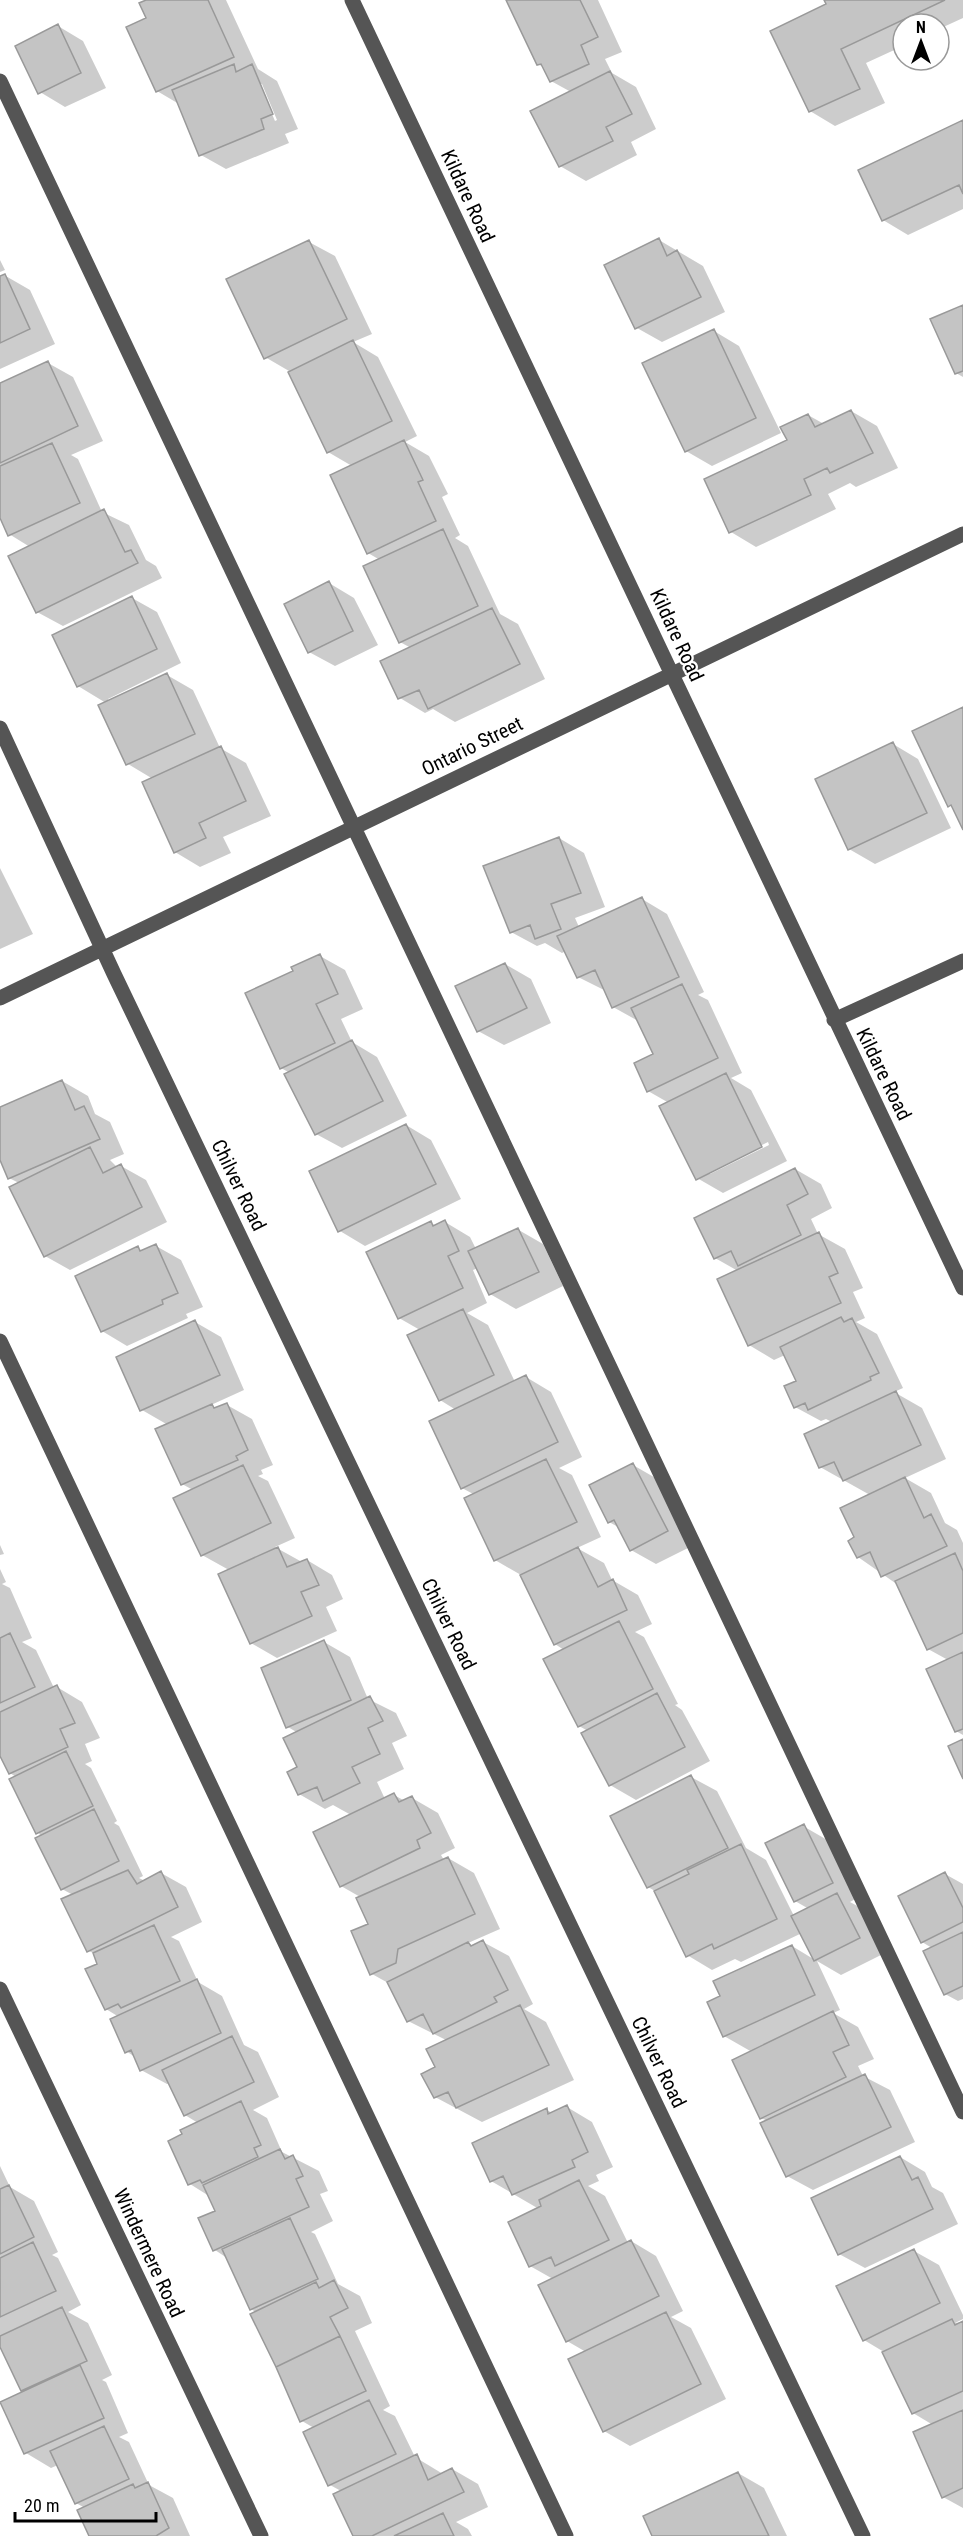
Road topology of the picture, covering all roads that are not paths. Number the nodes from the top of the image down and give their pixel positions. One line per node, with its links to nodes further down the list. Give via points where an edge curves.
1 (352, 0): 4 (street, Kildare Road)
2 (0, 81): 6 (street)
3 (963, 534): 4 (street, Ontario Street)
4 (672, 675): 6 (street, Ontario Street); 10 (street, Kildare Road)
5 (0, 728): 7 (street, Chilver Road)
6 (354, 827): 7 (street, Ontario Street); 14 (street)
7 (103, 948): 9 (street, Ontario Street); 17 (street, Chilver Road)
8 (963, 961): 10 (street)
9 (0, 998)
10 (834, 1020): 11 (street, Kildare Road)
11 (963, 1288)
12 (0, 1341): 16 (street)
13 (0, 1989): 15 (street, Windermere Road)
14 (963, 2112)
15 (261, 2536)
16 (566, 2536)
17 (863, 2536)

